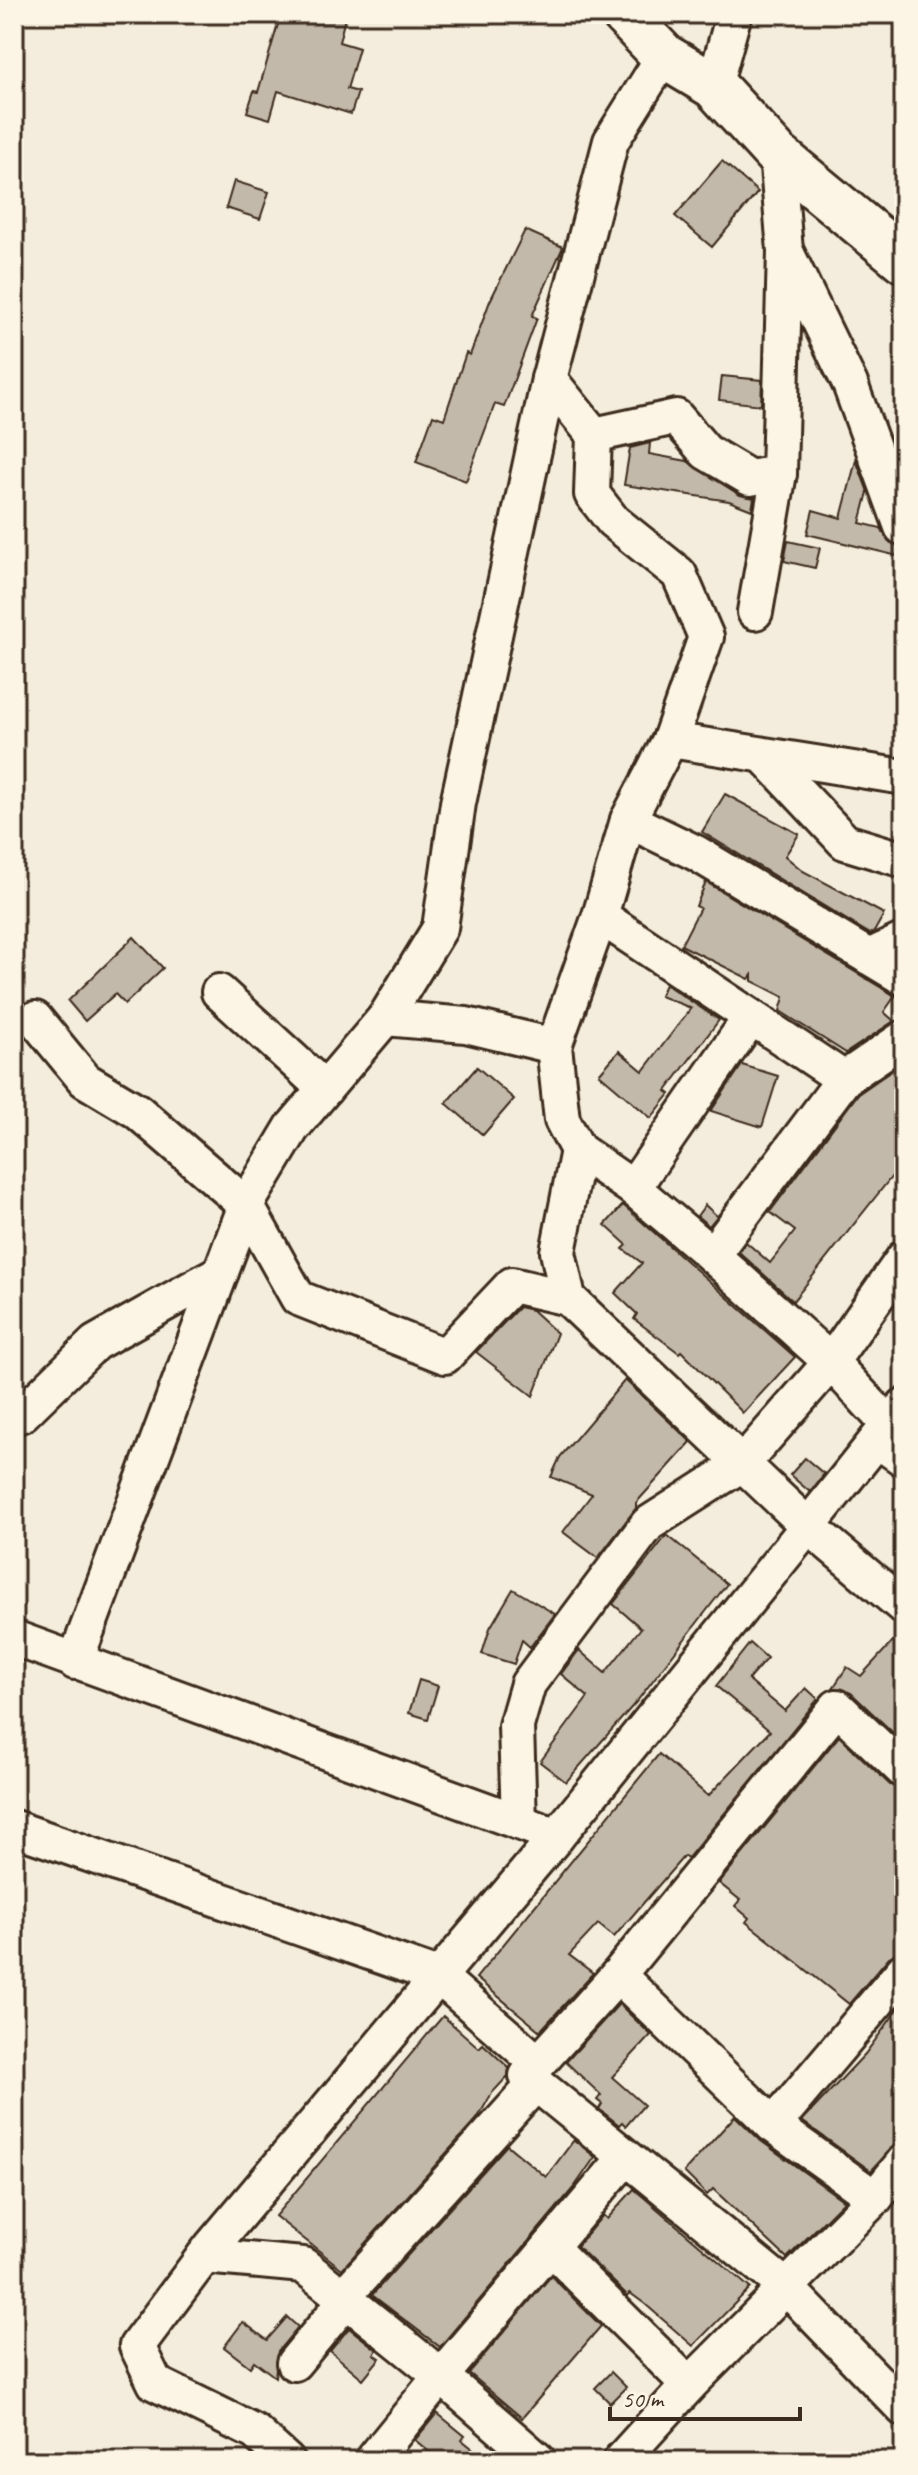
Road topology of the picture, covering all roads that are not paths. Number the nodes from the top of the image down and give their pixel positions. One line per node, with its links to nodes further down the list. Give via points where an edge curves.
1 (624, 14): 3 (main road)
2 (734, 14): 4 (street)
3 (664, 56): 4 (main road); 8 (street, via 611,141)
4 (714, 86): 5 (main road)
5 (777, 155): 6 (street); 7 (main road)
6 (785, 251): 10 (street); 11 (street, via 850,384)
7 (904, 260)
8 (549, 379): 9 (street); 24 (street, via 458,803 440,928)
9 (594, 435): 10 (street, via 676,417 706,452 750,478); 13 (street, via 592,494 613,521 679,574 706,637)
10 (779, 473): 12 (street)
11 (902, 527)
12 (755, 612)
13 (670, 740): 14 (street); 16 (street)
14 (765, 757): 15 (street); 17 (street, via 845,842)
15 (904, 777)
16 (628, 820): 18 (street); 20 (street, via 696,853)
17 (904, 860)
18 (600, 916): 23 (street); 27 (street)
19 (904, 940): 20 (street)
20 (869, 957): 21 (street)
21 (904, 978)
22 (219, 992): 29 (street)
23 (751, 1017): 28 (street); 31 (street)
24 (385, 1018): 27 (street, via 466,1025); 29 (street)
25 (35, 1019): 32 (street, via 85,1080 137,1111)
26 (904, 1038): 28 (street)
27 (554, 1046): 30 (street, via 562,1120)
28 (844, 1079): 33 (street)
29 (325, 1089): 32 (street, via 292,1128)
30 (578, 1150): 31 (street); 36 (street, via 558,1252)
31 (633, 1188): 33 (street)
32 (246, 1205): 35 (street); 36 (street, via 298,1298 445,1356 512,1285)
33 (712, 1255): 37 (street)
34 (904, 1258): 37 (street)
35 (221, 1272): 38 (street, via 95,1343); 45 (street)
36 (568, 1298): 41 (street)
37 (831, 1362): 39 (street); 41 (street)
38 (14, 1417)
39 (890, 1423): 40 (street); 42 (street)
40 (904, 1459)
41 (742, 1464): 42 (street); 47 (street, via 648,1524 528,1684 516,1726)
42 (808, 1526): 43 (street); 49 (street)
43 (902, 1600)
44 (14, 1638): 45 (street)
45 (75, 1662): 47 (street)
46 (904, 1771): 51 (street, via 837,1707)
47 (519, 1822): 49 (street)
48 (14, 1828): 52 (street)
49 (557, 1836): 52 (street)
50 (904, 1970): 54 (street)
51 (618, 1975): 53 (street); 54 (street)
52 (438, 1976): 53 (street); 59 (street)
53 (537, 2073): 55 (street); 61 (street, via 343,2297)
54 (773, 2125): 57 (street)
55 (626, 2157): 58 (street); 60 (street)
56 (904, 2162): 57 (street)
57 (875, 2198): 60 (street)
58 (550, 2247): 63 (street); 64 (street)
59 (204, 2256): 61 (street, via 303,2265); 66 (street, via 137,2346 155,2383 255,2432)
60 (786, 2287): 64 (street); 65 (street)
61 (346, 2300): 62 (street); 63 (street)
62 (294, 2363)
63 (441, 2376): 67 (street); 68 (street)
64 (689, 2385): 69 (street)
65 (904, 2409)
66 (287, 2461)
67 (372, 2461)
68 (539, 2461)
69 (620, 2461)

